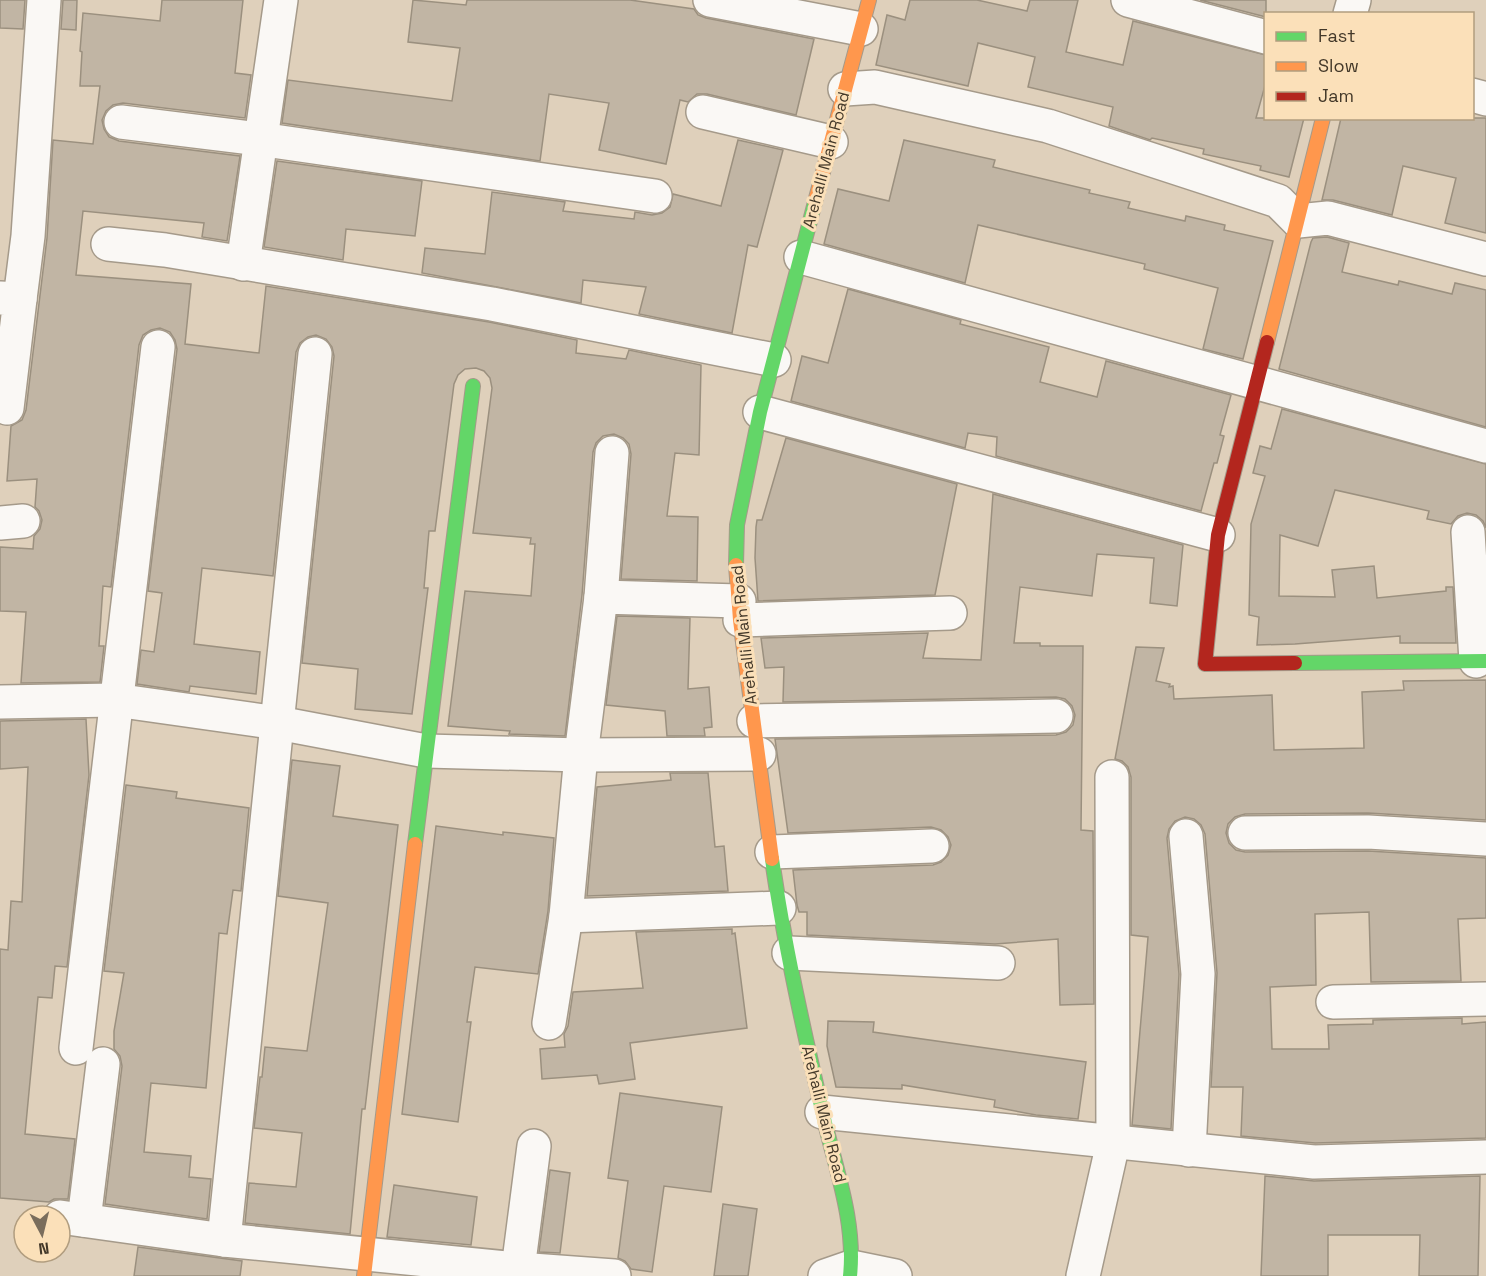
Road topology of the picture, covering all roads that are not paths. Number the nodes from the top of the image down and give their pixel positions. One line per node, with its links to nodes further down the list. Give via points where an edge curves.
1 (44, 0): 19 (street, via 28,236)
2 (281, 0): 11 (street)
3 (710, 0): 5 (street)
4 (1128, 0): 6 (street)
5 (865, 14): 7 (street, Arehalli Main Road)
6 (1264, 36)
7 (845, 89): 12 (street, Arehalli Main Road); 14 (street, via 875,87 1048,126 1278,201)
8 (703, 112): 12 (street)
9 (1323, 120): 14 (street)
10 (121, 122): 11 (street)
11 (259, 139): 13 (street); 18 (street)
12 (831, 142): 16 (street, Arehalli Main Road)
13 (655, 196)
14 (1298, 221): 17 (street, via 1328,218); 23 (street)
15 (108, 244): 18 (street)
16 (801, 257): 22 (street, Arehalli Main Road); 23 (street)
17 (1486, 259)
18 (243, 264): 22 (street, via 492,304)
19 (10, 299): 25 (street)
20 (158, 347): 35 (street)
21 (315, 354): 39 (street)
22 (774, 360): 26 (street, Arehalli Main Road)
23 (1256, 382): 27 (street); 30 (street)
24 (473, 386): 40 (street)
25 (7, 408)
26 (760, 412): 30 (street); 32 (street, Arehalli Main Road, via 738,525)
27 (1486, 446)
28 (612, 453): 31 (street)
29 (1468, 531): 34 (street)
30 (1218, 535): 34 (street, via 1205,664)
31 (601, 597): 32 (street); 42 (street)
32 (740, 610): 33 (street); 38 (street, Arehalli Main Road)
33 (950, 613)
34 (1481, 661)
35 (115, 700): 36 (street); 39 (street); 61 (street, via 89,1056)
36 (0, 702)
37 (1056, 716): 38 (street)
38 (754, 721): 41 (street, Arehalli Main Road)
39 (278, 723): 40 (street); 63 (street)
40 (426, 751): 42 (street); 64 (street)
41 (759, 754): 42 (street); 48 (street, Arehalli Main Road)
42 (581, 756): 50 (street)
43 (1112, 777): 57 (street)
44 (1245, 833): 46 (street, via 1368,832)
45 (1186, 836): 59 (street, via 1198,974)
46 (1486, 839)
47 (932, 846): 48 (street)
48 (772, 852): 49 (street, Arehalli Main Road)
49 (779, 908): 50 (street); 51 (street, Arehalli Main Road)
50 (566, 916): 55 (street)
51 (789, 953): 52 (street); 56 (street, Arehalli Main Road)
52 (998, 963)
53 (1486, 999): 54 (street)
54 (1333, 1002)
55 (549, 1023)
56 (822, 1112): 57 (street); 66 (street, Arehalli Main Road, via 850,1226)
57 (1113, 1143): 59 (street); 69 (street)
58 (534, 1146): 65 (street)
59 (1189, 1150): 60 (street, via 1314,1162)
60 (1486, 1157)
61 (63, 1204)
62 (72, 1219): 63 (street)
63 (224, 1240): 64 (street)
64 (365, 1265): 65 (street)
65 (518, 1269): 67 (street)
66 (842, 1273): 68 (street)
67 (614, 1276)
68 (895, 1276)
69 (1083, 1276)

